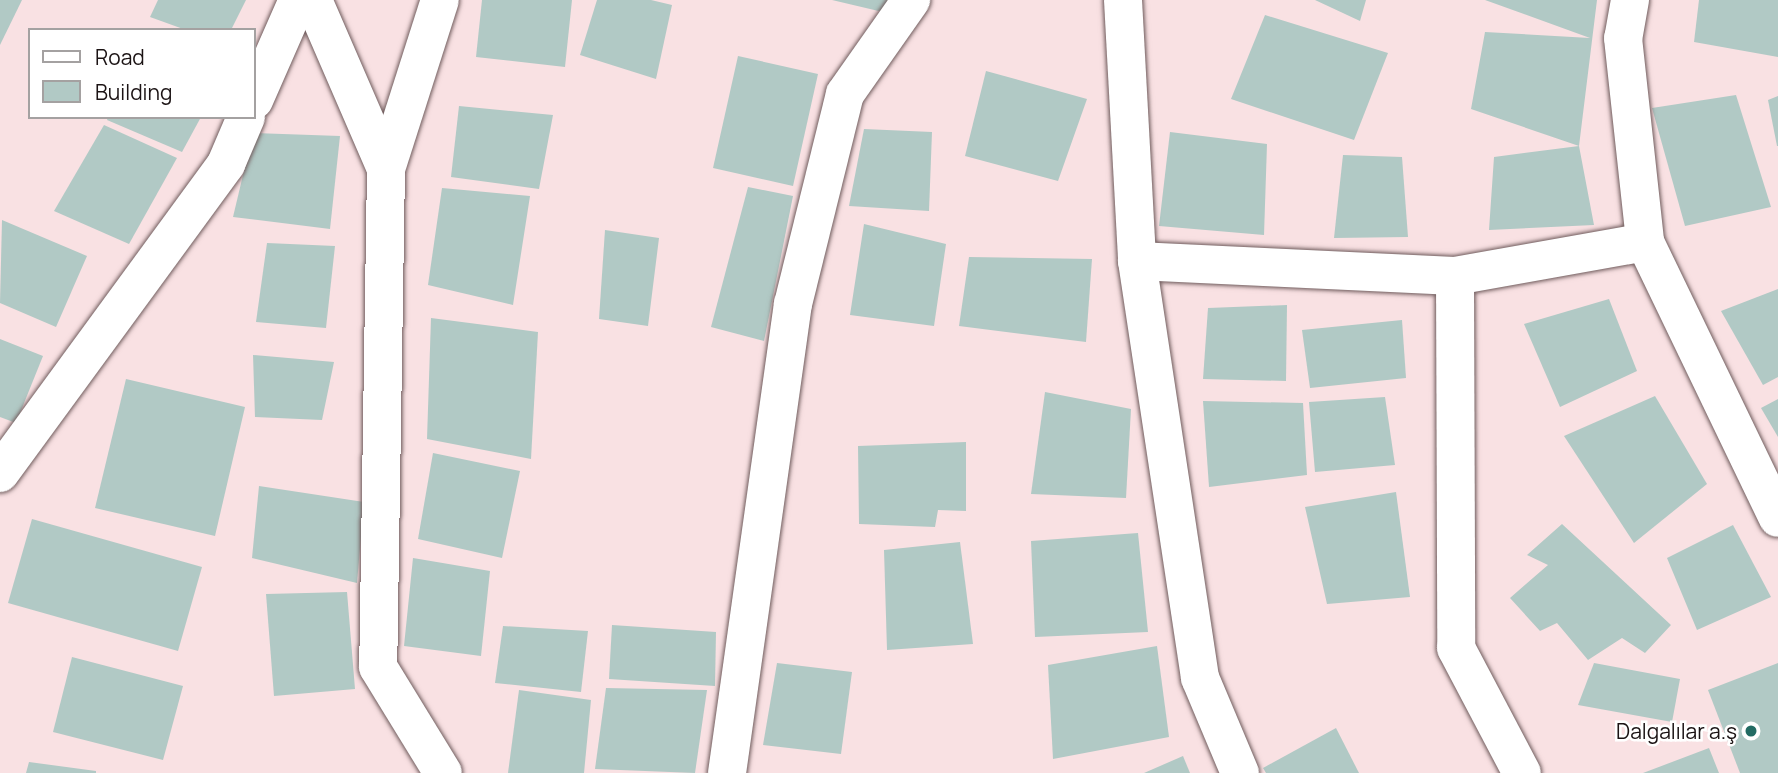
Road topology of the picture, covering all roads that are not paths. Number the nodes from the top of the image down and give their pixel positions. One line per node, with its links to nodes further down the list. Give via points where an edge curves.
1 (298, 0): 7 (street)
2 (313, 0): 9 (street)
3 (440, 0): 9 (street)
4 (911, 0): 16 (street, via 845,94 793,304)
5 (1123, 0): 11 (street)
6 (1630, 0): 10 (street, via 1623,38)
7 (256, 95)
8 (245, 119): 13 (street, via 226,164)
9 (386, 169): 15 (street, via 378,667)
10 (1645, 242): 12 (street); 14 (street)
11 (1137, 261): 12 (street); 17 (street, via 1200,678)
12 (1455, 276): 18 (street, via 1456,648)
13 (1, 468)
14 (1778, 517)
15 (443, 773)
16 (727, 773)
17 (1240, 773)
18 (1522, 773)

